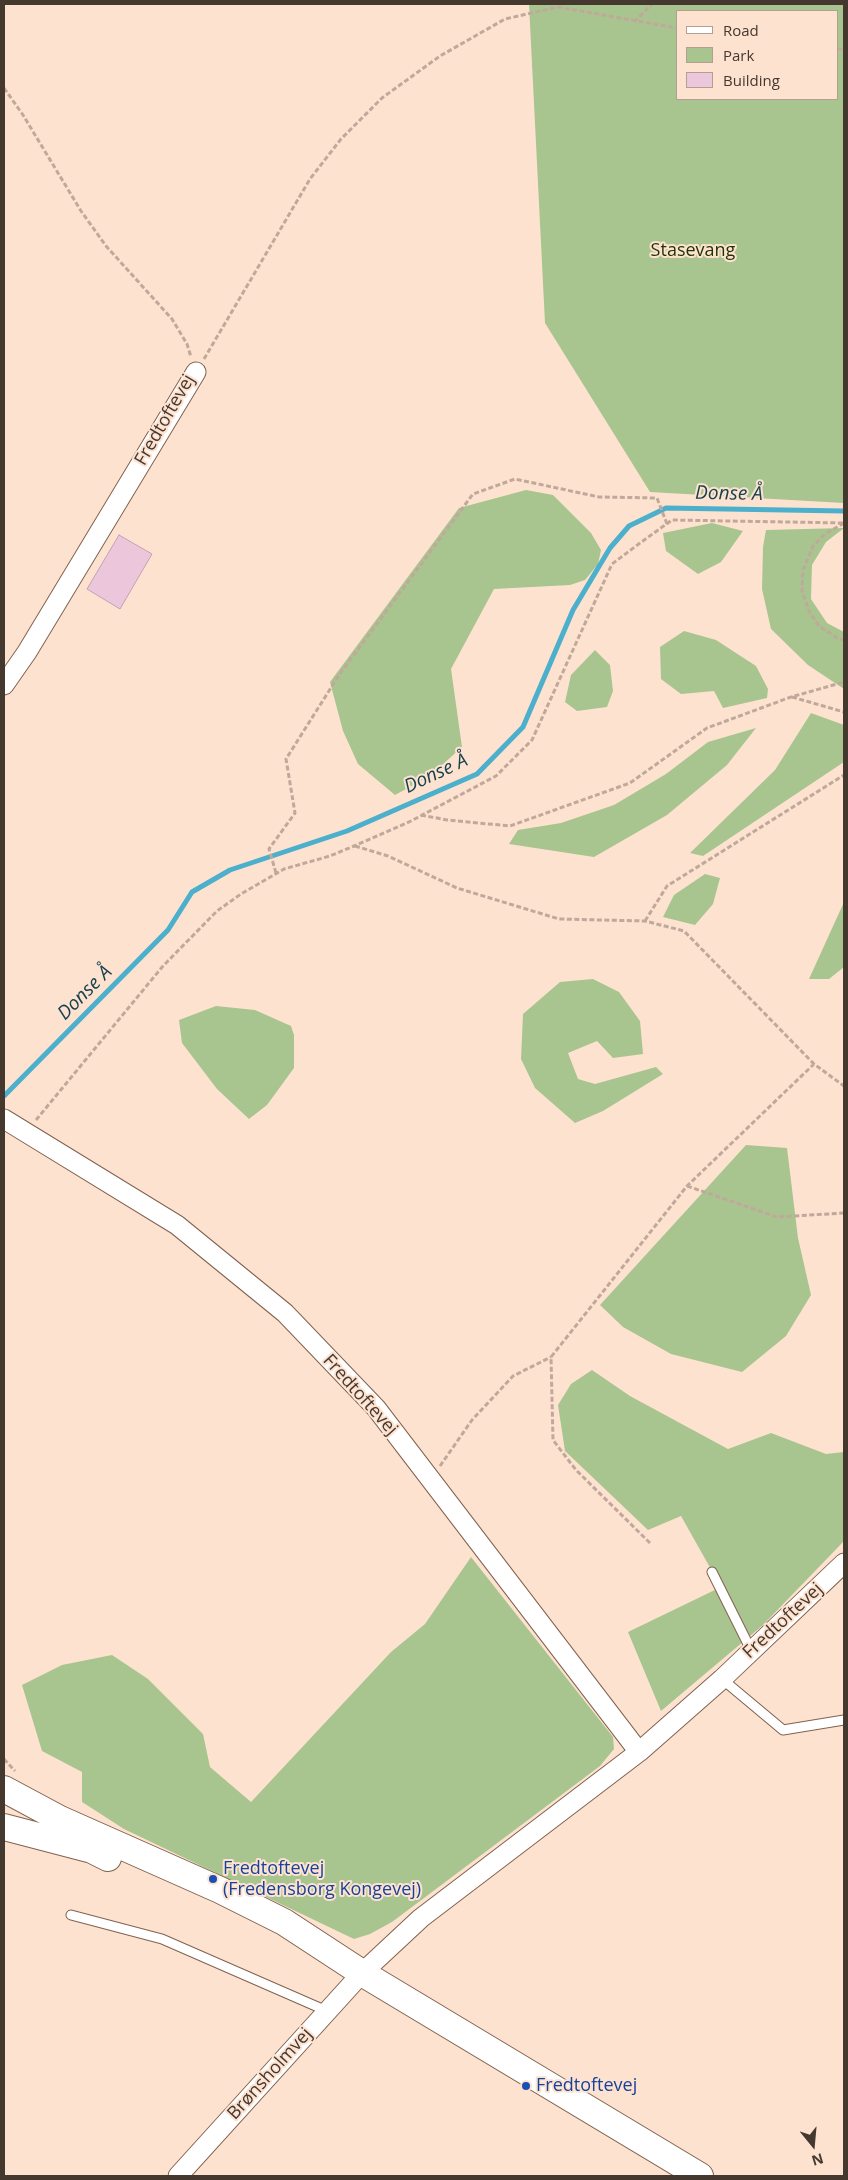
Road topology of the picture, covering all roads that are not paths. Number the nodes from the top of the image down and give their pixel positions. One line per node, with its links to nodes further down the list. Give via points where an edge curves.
1 (196, 372): 2 (street, Fredtoftevej)
2 (4, 685)
3 (4, 1119): 9 (street, Fredtoftevej, via 177,1225 285,1313 376,1408)
4 (844, 1563): 6 (street, Fredtoftevej)
5 (712, 1572): 6 (lane)
6 (750, 1650): 7 (street, Fredtoftevej)
7 (722, 1679): 8 (lane, via 783,1730); 9 (street, Fredtoftevej)
8 (844, 1720)
9 (639, 1752): 13 (street, Fredtoftevej, via 421,1918)
10 (4, 1790): 13 (street, via 284,1922)
11 (4, 1827): 13 (street, via 92,1850)
12 (71, 1915): 14 (lane, via 162,1939)
13 (362, 1973): 14 (street, Brønsholmvej); 16 (street)
14 (327, 2011): 15 (street, Brønsholmvej)
15 (178, 2176)
16 (700, 2176)

